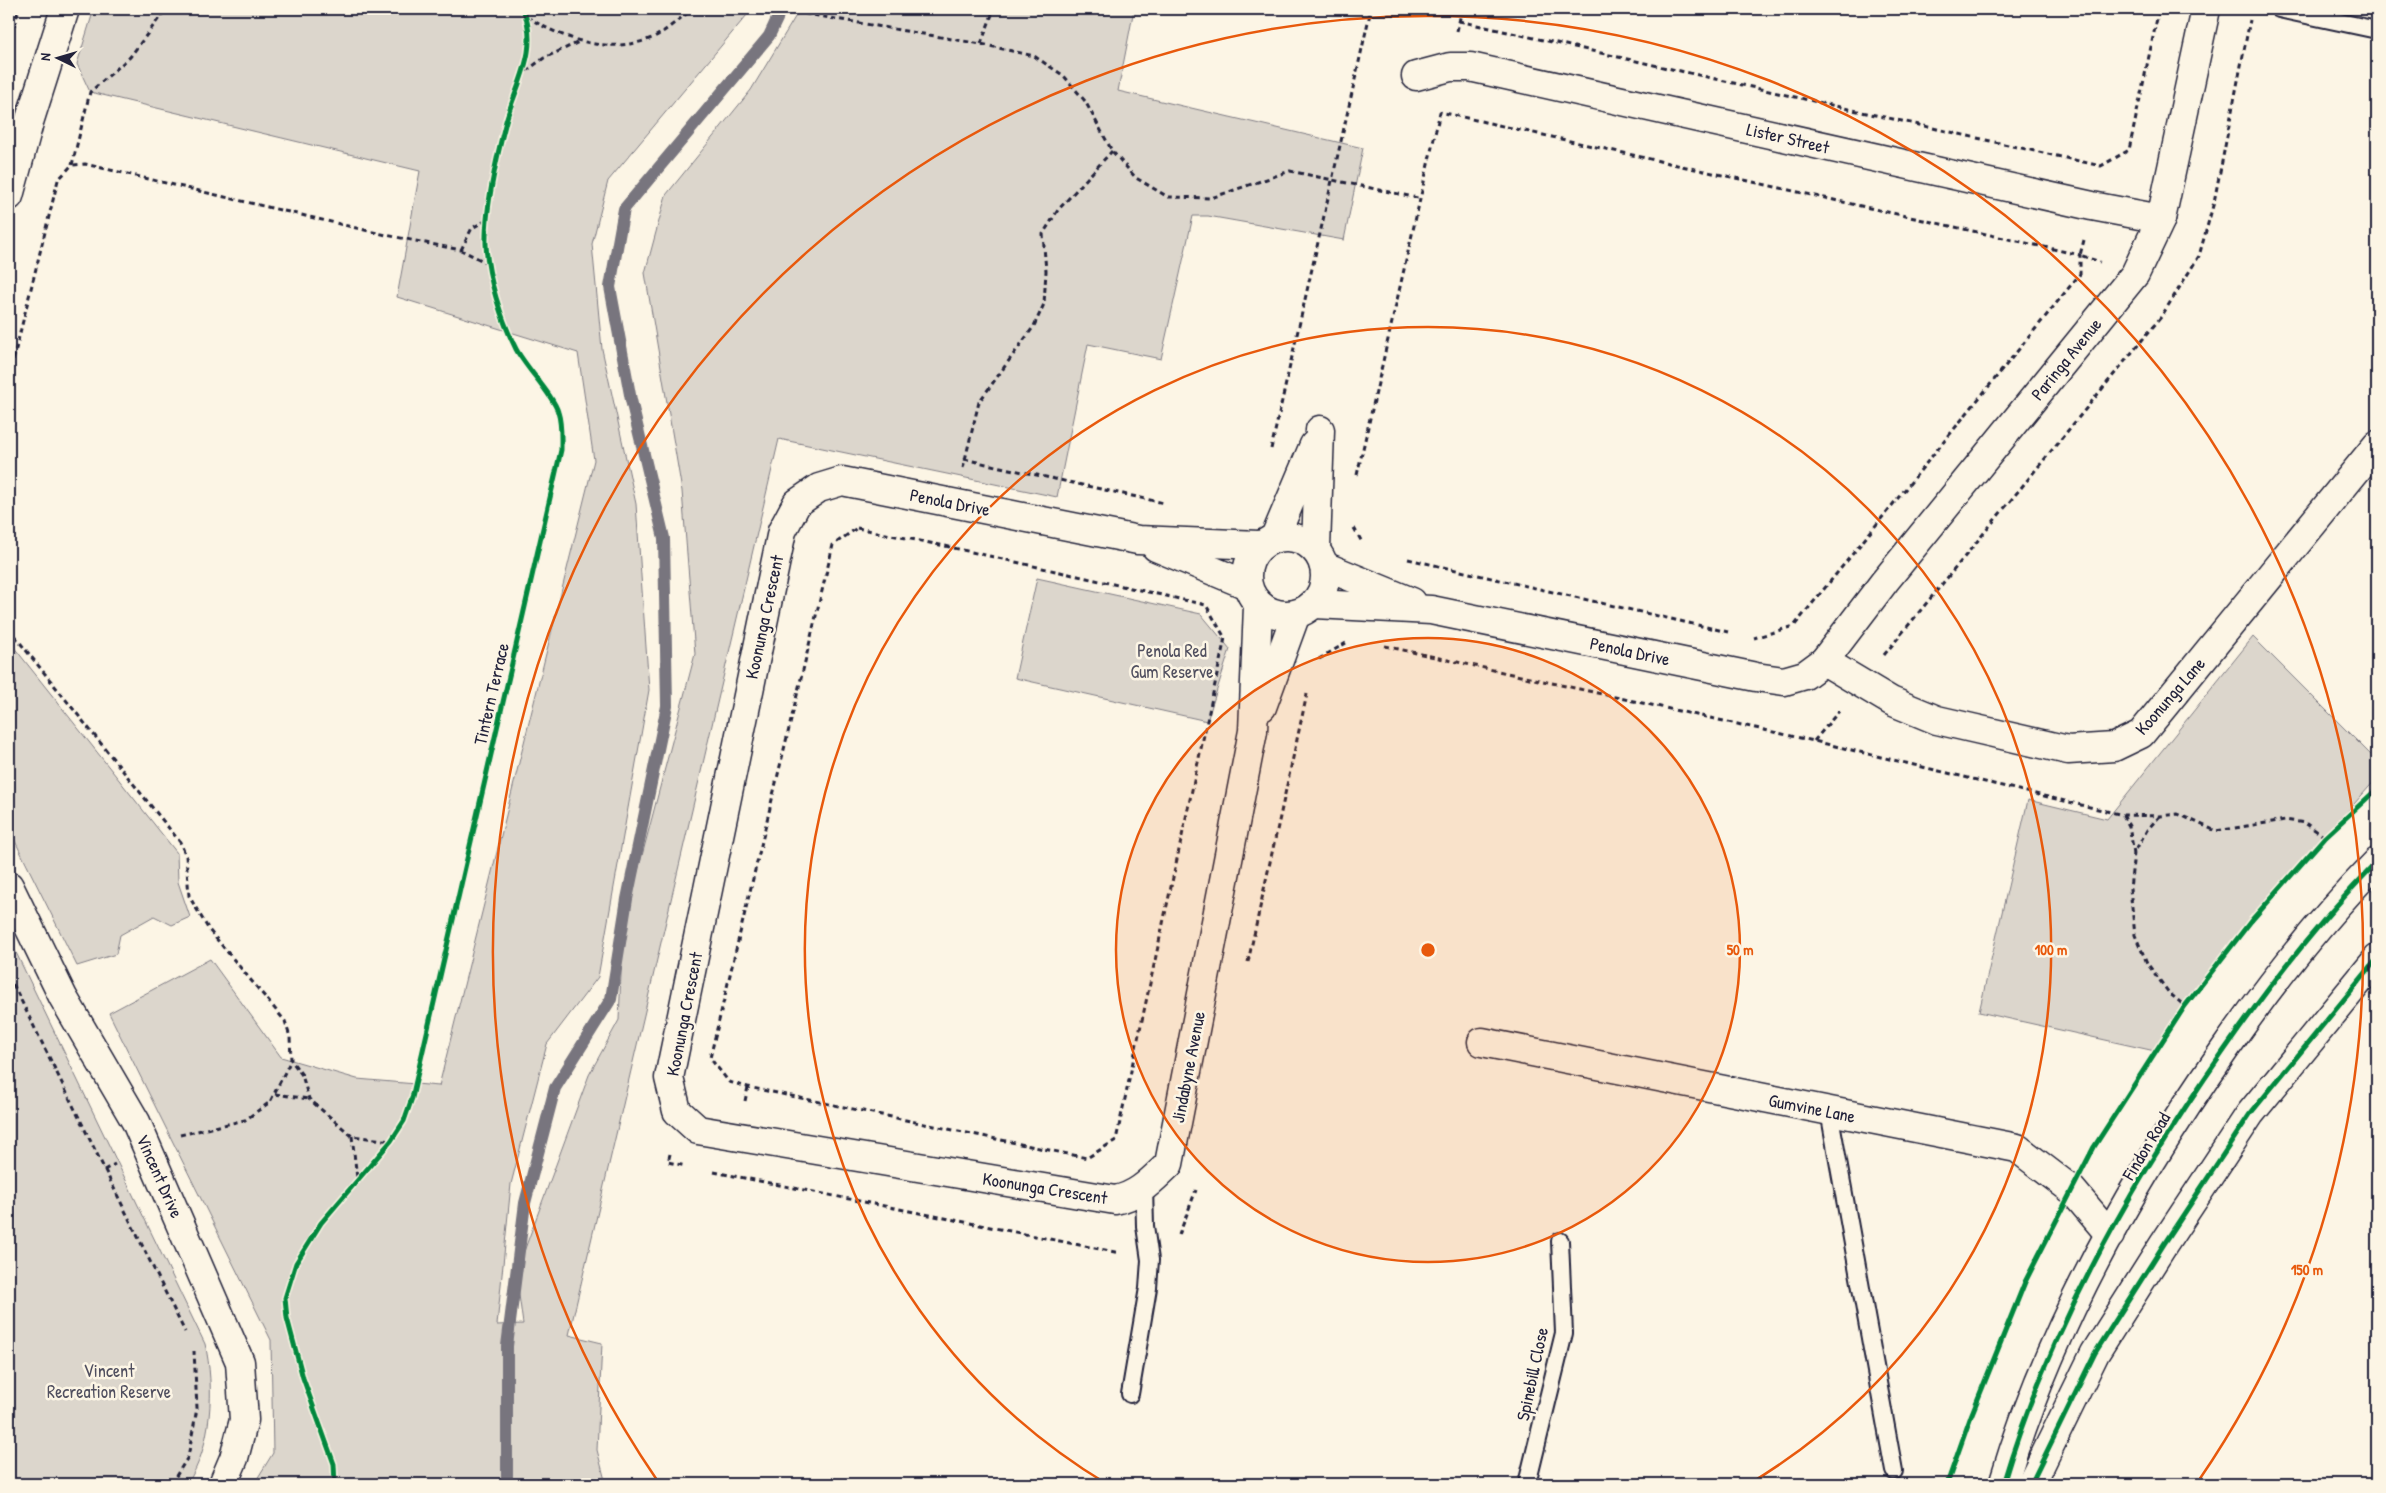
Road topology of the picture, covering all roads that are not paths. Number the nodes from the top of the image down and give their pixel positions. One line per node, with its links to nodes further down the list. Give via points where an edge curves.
1 (65, 9): 6 (street)
2 (2206, 9): 7 (street, Paringa Avenue)
3 (2279, 9): 4 (lane)
4 (2377, 30)
5 (1416, 76): 7 (street, Lister Street, via 1450,67 1470,67)
6 (9, 196)
7 (2161, 219): 16 (street, Paringa Avenue, via 2135,274 1885,581)
8 (2377, 445): 16 (street, Koonunga Lane, via 2141,734 2114,747 2068,750 1937,720 1891,701)
9 (782, 531): 10 (street, Penola Drive, via 797,503 819,488 842,481); 23 (street, Koonunga Crescent, via 669,1078 677,1111 698,1130 1115,1200 1128,1198)
10 (1138, 540): 11 (street, Penola Drive); 13 (street, Penola Drive)
11 (1267, 541): 12 (street, via 1297,537); 12 (street, via 1320,430); 13 (street, via 1247,564)
12 (1320, 558): 14 (street, via 1324,586); 15 (street, Penola Drive)
13 (1253, 595): 14 (street, via 1276,615); 17 (street, Jindabyne Avenue)
14 (1306, 609): 15 (street, Penola Drive); 17 (street, Jindabyne Avenue)
15 (1432, 610): 16 (street, Penola Drive, via 1784,681 1805,675)
16 (1824, 661)
17 (1253, 732): 23 (street, Jindabyne Avenue, via 1168,1164)
18 (2377, 862): 24 (street, Findon Road, via 2270,986 2156,1152)
19 (9, 886): 28 (street, Vincent Drive, via 63,997 136,1122 240,1362 244,1420 234,1458)
20 (2377, 959): 31 (street, via 2250,1114 2164,1244 2096,1353)
21 (1482, 1042): 22 (street, Gumvine Lane)
22 (1829, 1111): 24 (street, Gumvine Lane, via 2017,1148 2072,1190); 27 (lane)
23 (1144, 1187): 26 (lane, via 1150,1260)
24 (2110, 1235): 30 (street, Findon Road, via 2050,1356)
25 (1560, 1241): 29 (lane, Spinebill Close, via 1564,1333)
26 (1130, 1394)
27 (1894, 1471)
28 (222, 1484)
29 (1527, 1484)
30 (2004, 1484)
31 (2032, 1484)

